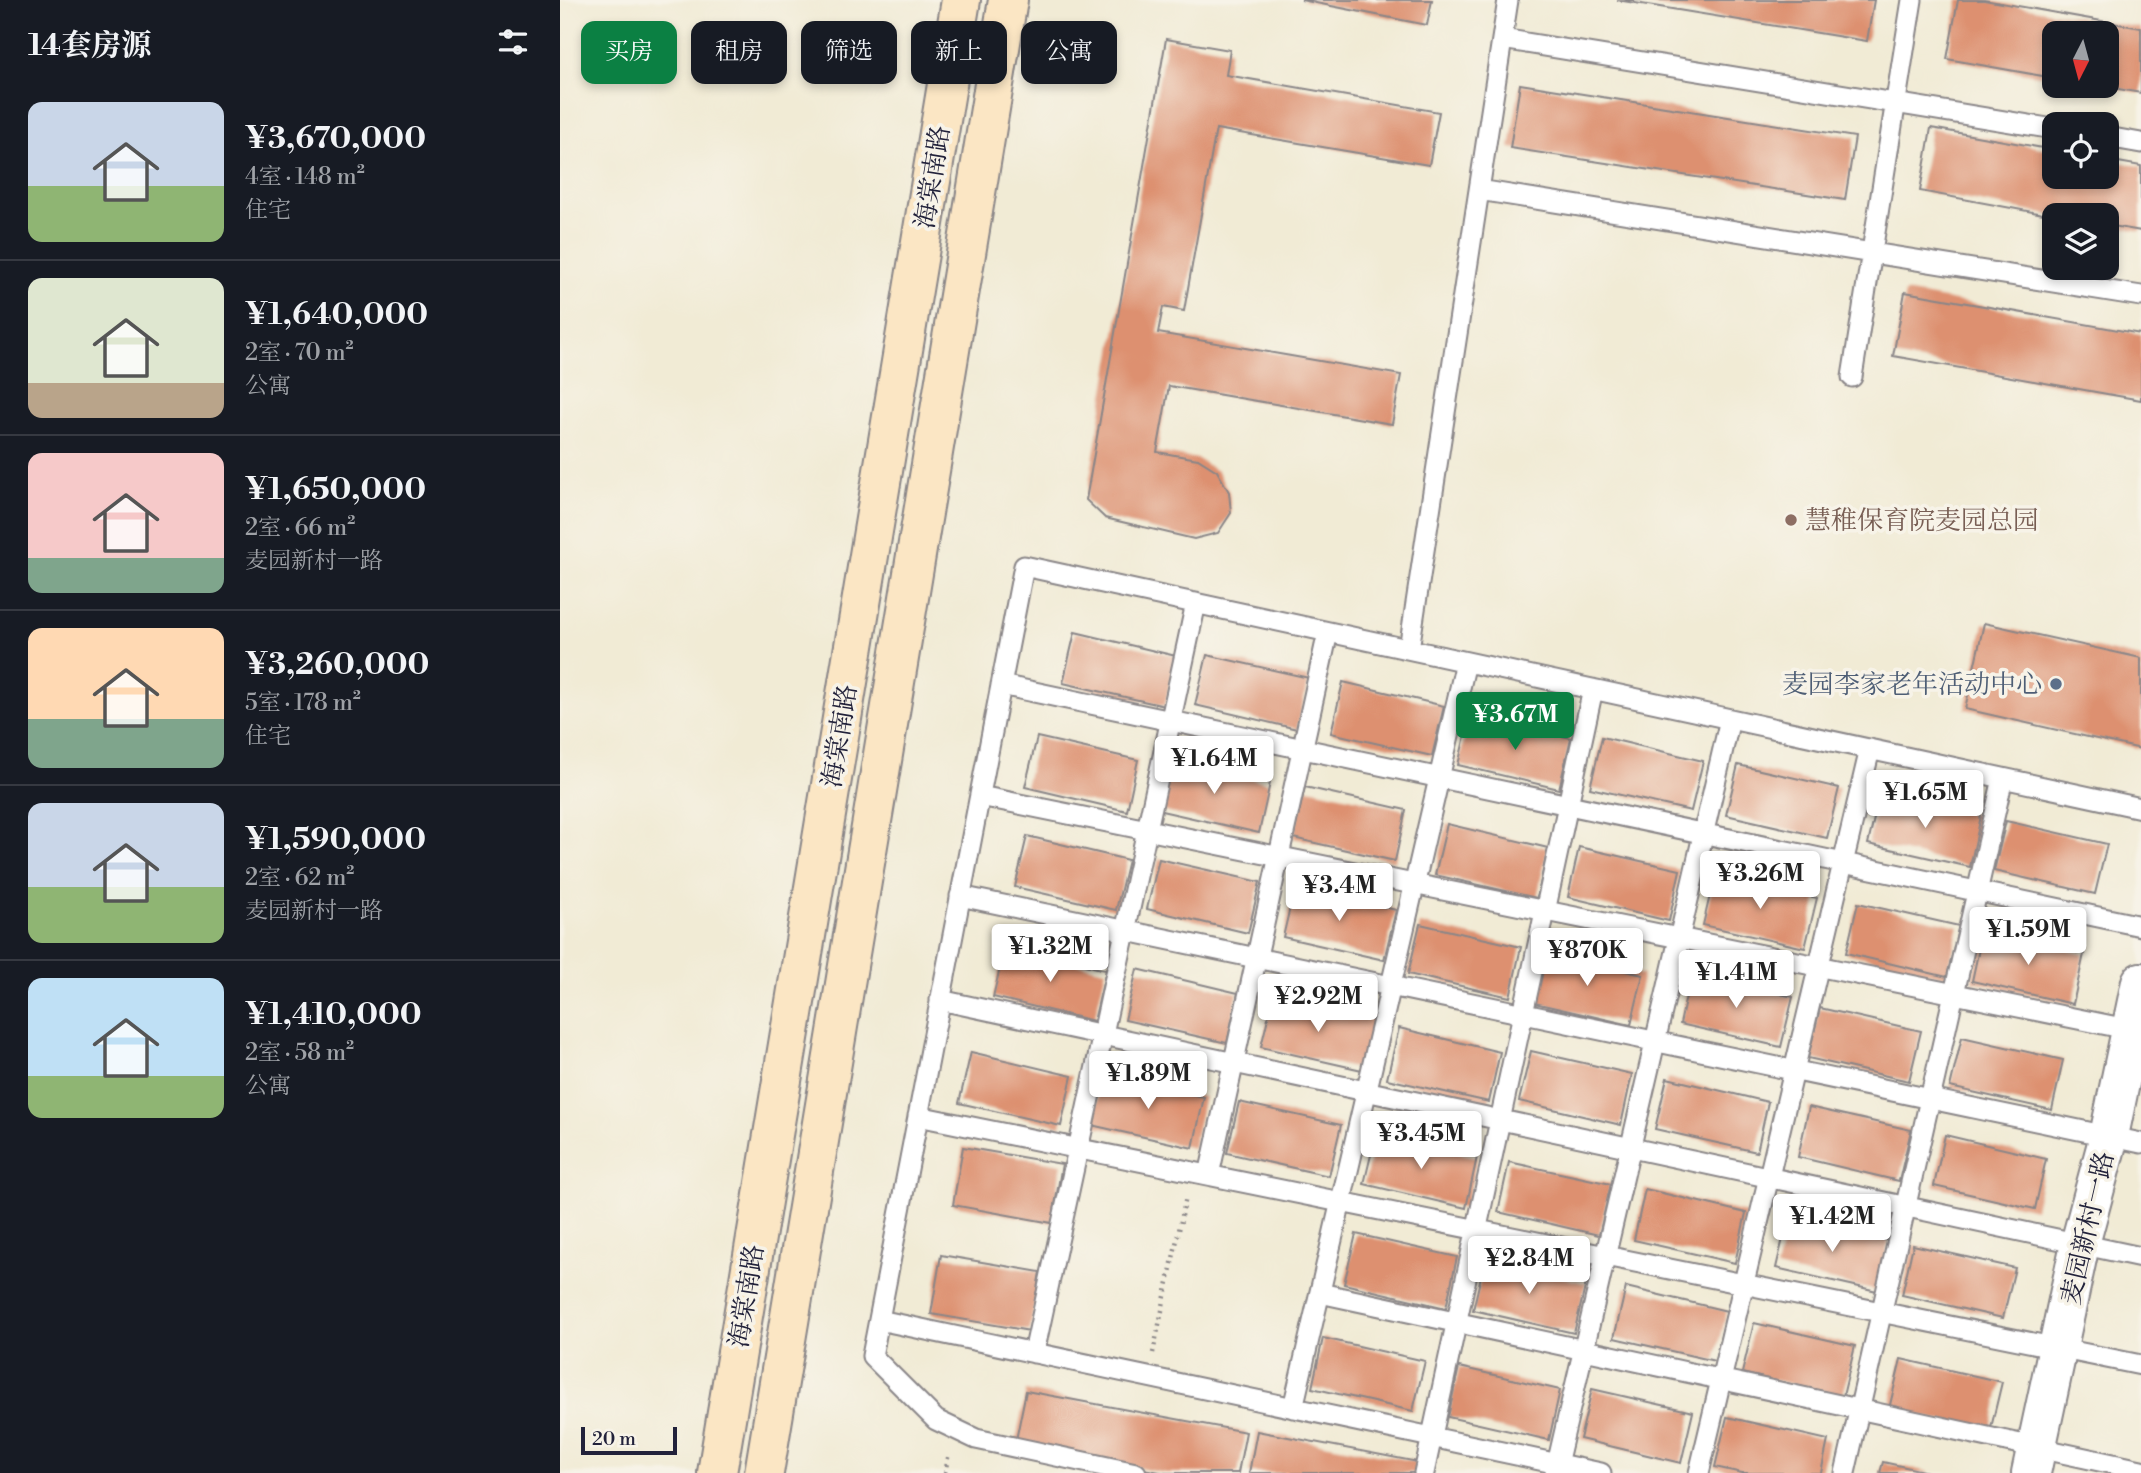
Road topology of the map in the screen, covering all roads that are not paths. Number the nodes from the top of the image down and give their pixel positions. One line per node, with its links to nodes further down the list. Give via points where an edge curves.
1 (961, 0): 83 (main road, 海棠南路)
2 (1008, 0): 84 (main road, 海棠南路)
3 (1508, 0): 5 (lane)
4 (1912, 0): 6 (lane)
5 (1502, 39): 6 (lane); 10 (lane)
6 (1895, 103): 7 (lane); 11 (lane)
7 (2042, 127)
8 (2119, 139): 9 (lane)
9 (2141, 143)
10 (1479, 190): 11 (lane); 16 (lane)
11 (1871, 253): 12 (lane); 13 (lane)
12 (2141, 296)
13 (1852, 377)
14 (1196, 603): 15 (lane); 18 (lane, via 1024,566); 21 (lane)
15 (1328, 632): 16 (lane); 22 (lane)
16 (1409, 649): 17 (lane)
17 (1466, 662): 19 (lane); 24 (lane)
18 (1001, 685): 21 (lane); 26 (lane)
19 (1593, 689): 20 (lane); 27 (lane)
20 (1730, 719): 23 (lane); 30 (lane)
21 (1170, 721): 22 (lane); 29 (lane)
22 (1303, 749): 24 (lane); 31 (lane)
23 (1870, 749): 25 (lane); 32 (lane)
24 (1440, 778): 27 (lane); 33 (lane)
25 (2003, 778): 28 (lane); 34 (lane)
26 (980, 796): 29 (lane); 35 (lane)
27 (1568, 805): 30 (lane); 36 (lane)
28 (2141, 808)
29 (1147, 830): 31 (lane); 38 (lane)
30 (1703, 834): 32 (lane); 39 (lane)
31 (1279, 856): 33 (lane); 40 (lane)
32 (1843, 863): 34 (lane); 41 (lane)
33 (1415, 884): 36 (lane); 43 (lane)
34 (1977, 892): 37 (lane); 44 (lane)
35 (960, 896): 38 (lane); 45 (lane)
36 (1545, 910): 39 (lane); 46 (lane)
37 (2141, 926)
38 (1125, 930): 40 (lane); 48 (lane)
39 (1679, 938): 41 (lane); 49 (lane)
40 (1257, 958): 43 (lane); 50 (lane)
41 (1819, 966): 44 (lane); 51 (lane)
42 (2141, 982): 47 (street, 麦园新村一路)
43 (1391, 986): 46 (lane); 52 (lane)
44 (1954, 993): 47 (lane); 53 (lane)
45 (940, 1000): 48 (lane); 54 (lane)
46 (1523, 1014): 49 (lane); 55 (lane)
47 (2136, 1031): 56 (street, 麦园新村一路)
48 (1102, 1035): 50 (lane); 58 (lane)
49 (1656, 1041): 51 (lane); 57 (lane)
50 (1234, 1063): 52 (lane); 59 (lane)
51 (1794, 1070): 53 (lane); 60 (lane)
52 (1367, 1092): 55 (lane); 61 (lane)
53 (1930, 1098): 56 (lane); 62 (lane)
54 (918, 1116): 58 (lane); 70 (lane)
55 (1500, 1120): 57 (lane); 63 (lane)
56 (2125, 1139): 64 (street, 麦园新村一路)
57 (1630, 1148): 60 (lane); 65 (lane)
58 (1078, 1149): 59 (lane); 74 (lane)
59 (1200, 1174): 61 (lane)
60 (1769, 1178): 62 (lane); 67 (lane)
61 (1341, 1202): 63 (lane); 68 (lane)
62 (1905, 1207): 64 (lane); 69 (lane)
63 (1477, 1230): 65 (lane); 71 (lane)
64 (2080, 1244): 66 (lane); 72 (street, 麦园新村一路)
65 (1606, 1256): 67 (lane); 73 (lane)
66 (2141, 1257)
67 (1744, 1284): 69 (lane); 76 (lane)
68 (1320, 1293): 71 (lane); 77 (lane)
69 (1882, 1312): 72 (lane); 78 (lane)
70 (879, 1320): 74 (lane); 85 (lane, via 872,1356 936,1420 976,1439)
71 (1457, 1322): 73 (lane); 79 (lane)
72 (2060, 1348): 75 (lane); 80 (street, 麦园新村一路)
73 (1583, 1350): 76 (lane); 81 (lane)
74 (1034, 1353): 77 (lane)
75 (2141, 1365)
76 (1721, 1380): 78 (lane); 88 (lane)
77 (1293, 1408): 79 (lane)
78 (1859, 1409): 80 (lane); 89 (lane)
79 (1432, 1437): 81 (lane); 86 (lane)
80 (2033, 1461): 82 (lane)
81 (1556, 1468): 87 (lane)
82 (2141, 1470)
83 (717, 1473)
84 (764, 1473)
85 (1136, 1473)
86 (1424, 1473)
87 (1601, 1473)
88 (1699, 1473)
89 (1845, 1473)

